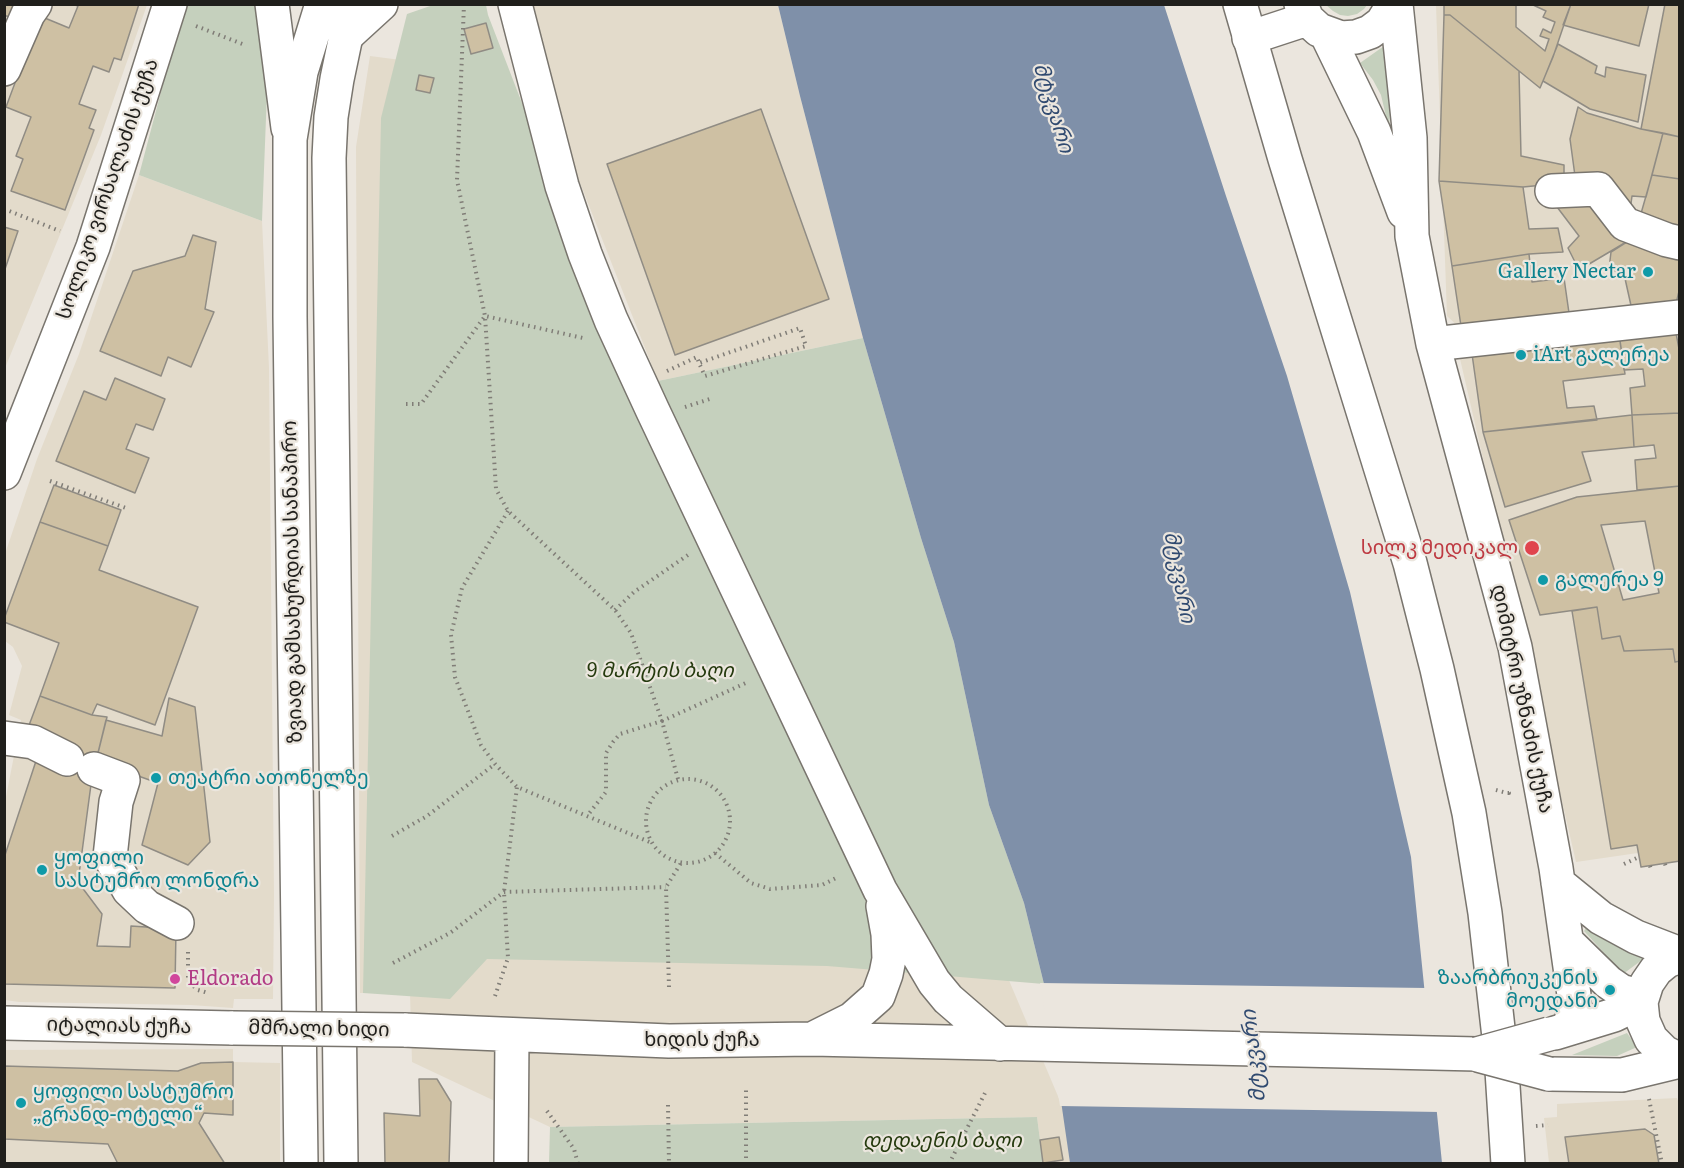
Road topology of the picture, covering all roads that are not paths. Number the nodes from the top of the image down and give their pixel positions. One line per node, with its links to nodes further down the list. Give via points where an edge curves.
1 (35, 4): 13 (main road)
2 (170, 4): 20 (main road, სოლიკო ვირსალაძის ქუჩა, via 93,247)
3 (272, 4): 14 (main road)
4 (322, 4): 14 (main road, ზვიად გამსახურდიას სანაპირო, via 301,72)
5 (356, 4): 11 (main road, ზვიად გამსახურდიას სანაპირო)
6 (381, 4): 11 (main road)
7 (515, 4): 24 (main road, via 562,186 611,320)
8 (1240, 4): 12 (main road)
9 (1394, 4): 10 (main road, via 1382,23 1356,37 1341,38); 16 (main road, დიმიტრი უზნაძის ქუჩა, via 1410,138)
10 (1311, 19): 12 (main road); 16 (main road, დიმიტრი უზნაძის ქუჩა, via 1374,132)
11 (346, 36): 39 (main road, ზვიად გამსახურდიას სანაპირო, via 331,117 329,158)
12 (1250, 38): 36 (main road, via 1410,563 1437,669 1469,813 1485,913)
13 (4, 69)
14 (290, 139): 38 (main road, ზვიად გამსახურდიას სანაპირო)
15 (1552, 191): 17 (main road, via 1598,189 1625,224)
16 (1413, 236): 19 (main road, დიმიტრი უზნაძის ქუჩა)
17 (1680, 243)
18 (1680, 317): 19 (main road)
19 (1433, 344): 23 (main road, დიმიტრი უზნაძის ქუჩა, via 1515,647)
20 (11, 437): 21 (main road, სოლიკო ვირსალაძის ქუჩა)
21 (4, 472)
22 (4, 738): 25 (main road, via 33,742 123,780 116,802 110,857 129,890 147,907)
23 (1558, 883): 26 (main road, დიმიტრი უზნაძის ქუჩა); 27 (main road, via 1601,918)
24 (880, 890): 34 (main road, via 889,959 878,996 852,1019); 35 (main road, via 934,982)
25 (177, 923)
26 (1567, 942): 28 (main road, via 1608,982); 32 (main road, დიმიტრი უზნაძის ქუჩა, via 1574,1015)
27 (1680, 955): 28 (main road, via 1656,970)
28 (1641, 1000): 32 (main road, via 1614,1015); 37 (main road, via 1643,1021 1651,1039)
29 (4, 1023): 30 (main road, იტალიას ქუჩა)
30 (233, 1028): 31 (main road, მშრალი ხიდი, bridge)
31 (404, 1030): 33 (main road, ხიდის ქუჩა)
32 (1558, 1032): 36 (main road, bridge)
33 (512, 1035): 34 (main road, ხიდის ქუჩა, via 669,1041); 40 (main road)
34 (812, 1039): 35 (main road, ხიდის ქუჩა)
35 (1000, 1044): 36 (main road, ხიდის ქუჩა)
36 (1489, 1055): 37 (main road, bridge, via 1549,1074 1622,1075); 41 (main road)
37 (1680, 1060)
38 (301, 1164)
39 (341, 1164)
40 (511, 1164)
41 (1508, 1164)

